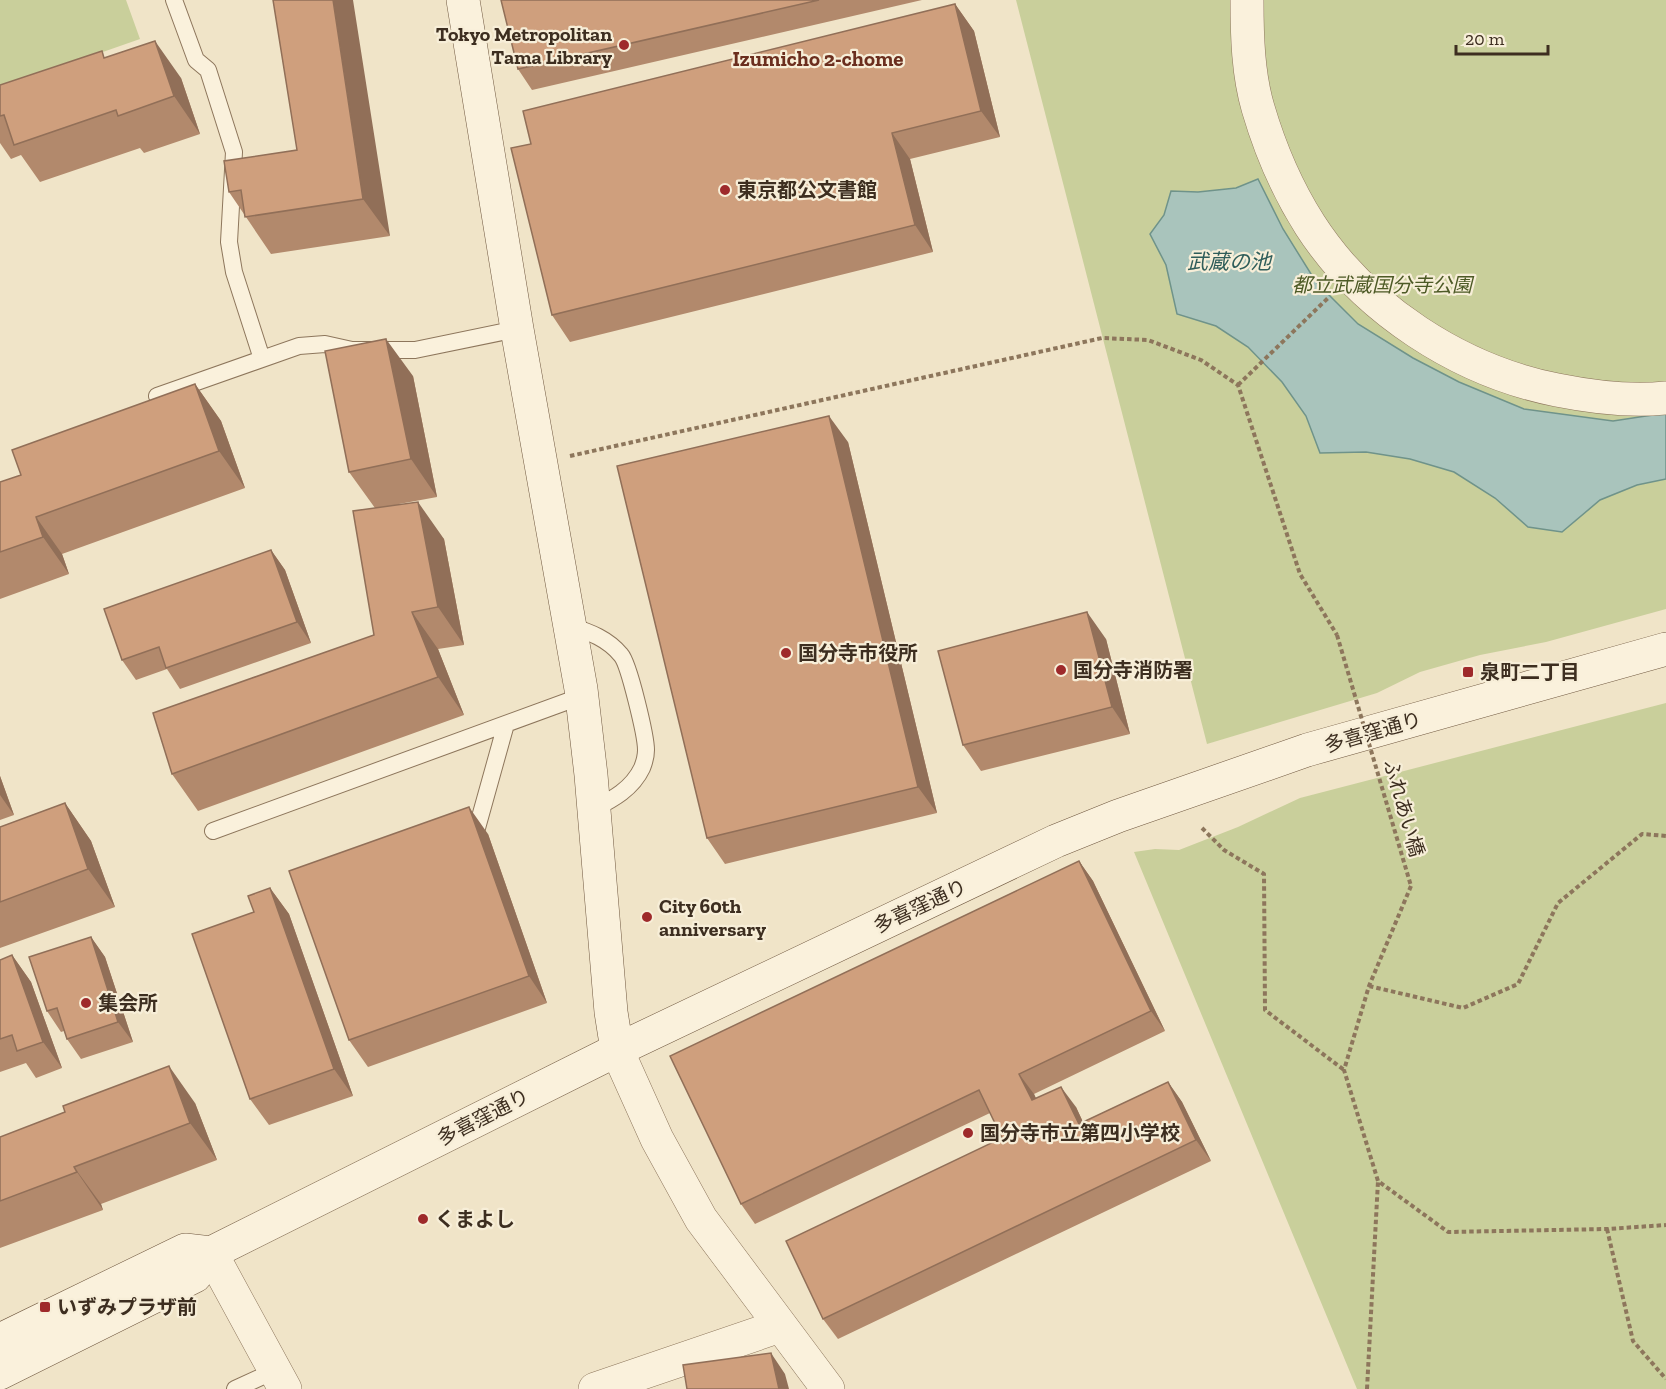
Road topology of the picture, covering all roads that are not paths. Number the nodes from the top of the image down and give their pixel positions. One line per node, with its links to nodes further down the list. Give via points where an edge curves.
1 (174, 0): 5 (lane, via 196,60 208,70 234,152 229,242 234,272)
2 (463, 0): 4 (street)
3 (1247, 0): 7 (street, via 1247,42 1257,106 1279,168 1310,225 1351,276 1402,322 1461,358 1526,384 1594,397)
4 (517, 329): 5 (lane, via 415,350 352,350 325,344 299,346); 8 (street)
5 (262, 359): 6 (lane)
6 (157, 396)
7 (1666, 398)
8 (570, 626): 10 (street); 12 (lane, via 597,636 623,657 646,751 642,768 630,786)
9 (1666, 649): 15 (street, 多喜窪通り, via 1307,750 1118,816 1056,841)
10 (582, 696): 11 (lane); 12 (street)
11 (506, 724): 13 (lane); 14 (lane)
12 (594, 809): 15 (street)
13 (477, 828)
14 (213, 831)
15 (617, 1050): 16 (street, 多喜窪通り); 17 (street, via 657,1139 701,1219)
16 (211, 1253): 18 (street, 多喜窪通り, via 185,1250); 19 (street, 多喜窪通り, via 195,1276); 20 (street)
17 (780, 1326): 22 (street); 23 (street)
18 (0, 1340)
19 (0, 1372)
20 (279, 1380): 21 (lane)
21 (235, 1389)
22 (595, 1389)
23 (828, 1389)

